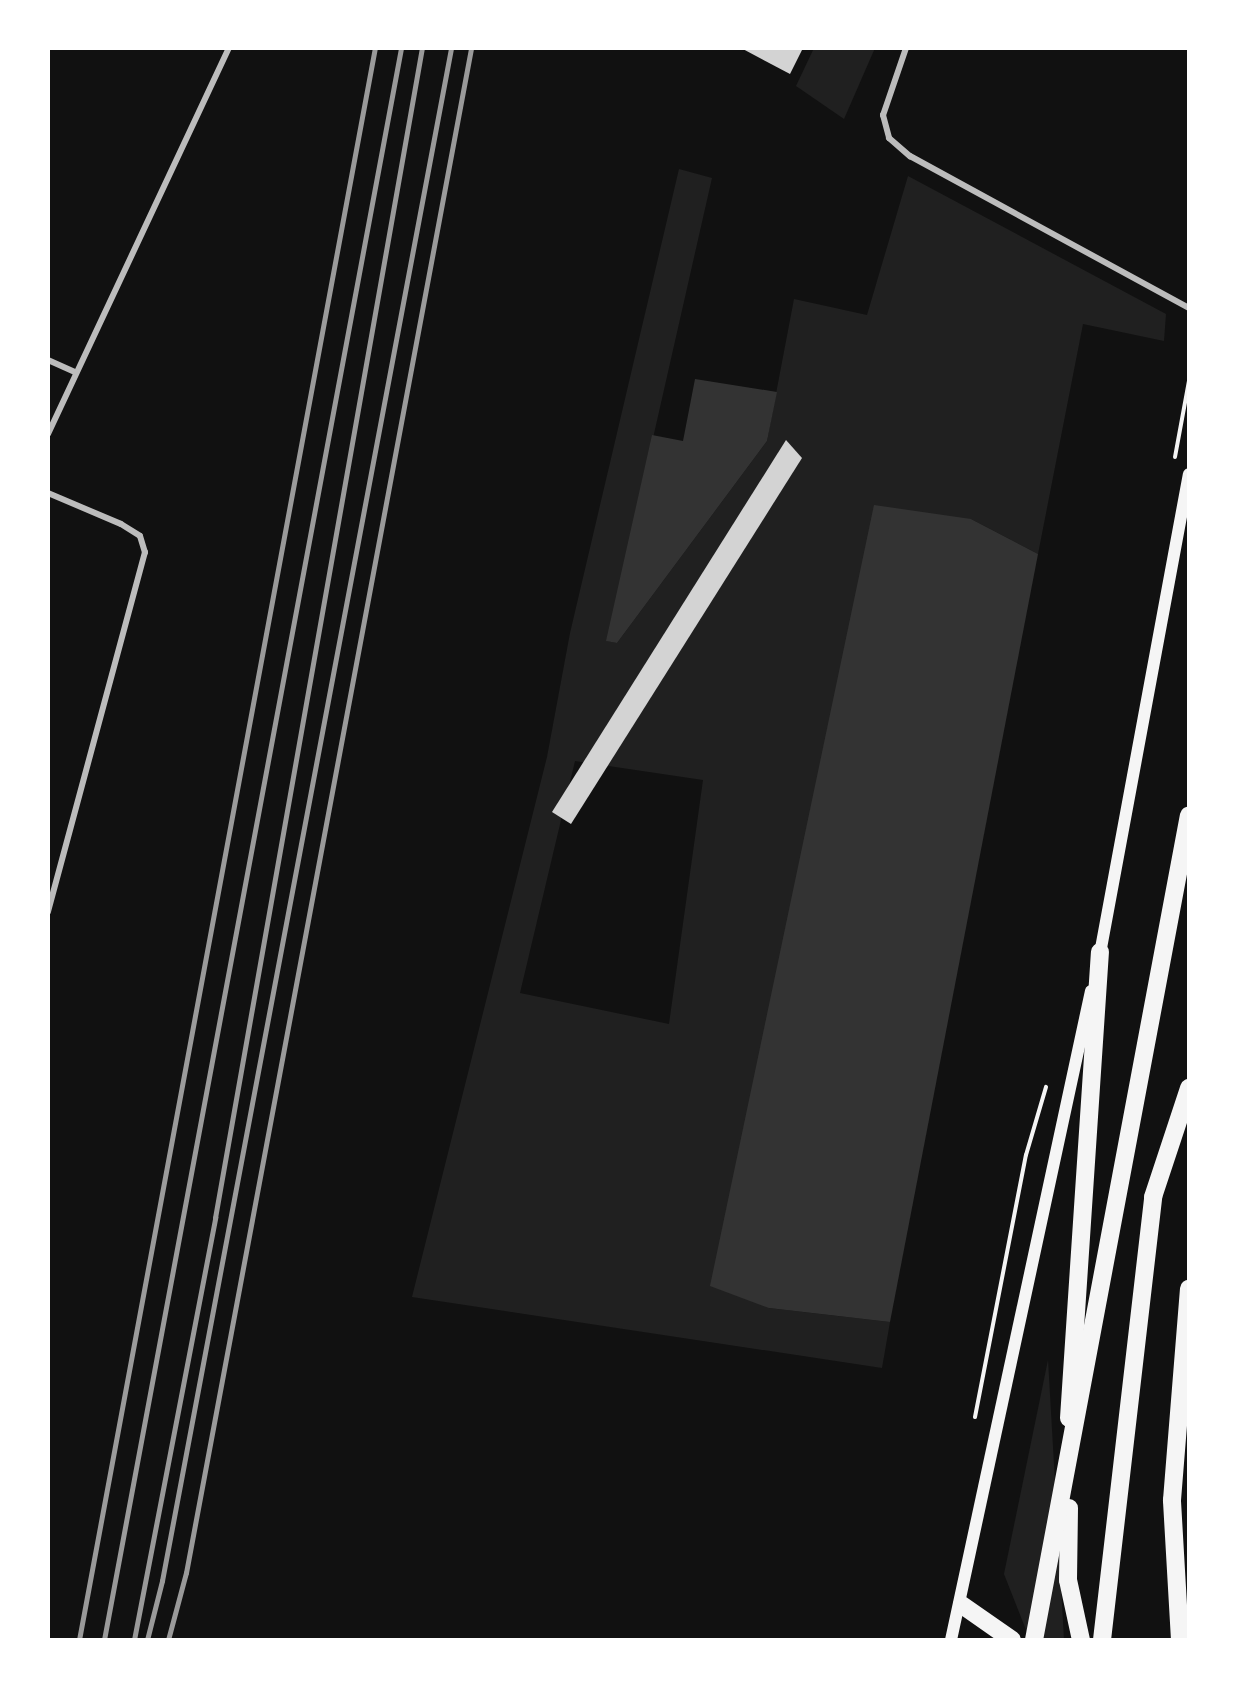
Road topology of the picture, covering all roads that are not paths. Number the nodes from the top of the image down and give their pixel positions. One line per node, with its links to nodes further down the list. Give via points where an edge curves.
1 (229, 48): 5 (street)
2 (906, 48): 3 (street, via 883,115 889,138 910,156)
3 (1189, 308)
4 (48, 360): 5 (street)
5 (75, 372): 6 (street)
6 (48, 434)
7 (1189, 474): 11 (main road)
8 (48, 493): 10 (street, via 121,524 140,536 145,552)
9 (1189, 815): 17 (highway)
10 (48, 912)
11 (1100, 952): 14 (main road, via 1050,1161); 18 (highway, via 1069,1419 1068,1580)
12 (1189, 1088): 19 (highway, via 1153,1197)
13 (1189, 1289): 20 (highway, via 1172,1500)
14 (962, 1605): 15 (main road); 16 (highway)
15 (951, 1640)
16 (1012, 1640)
17 (1034, 1640)
18 (1082, 1640)
19 (1102, 1640)
20 (1180, 1640)

